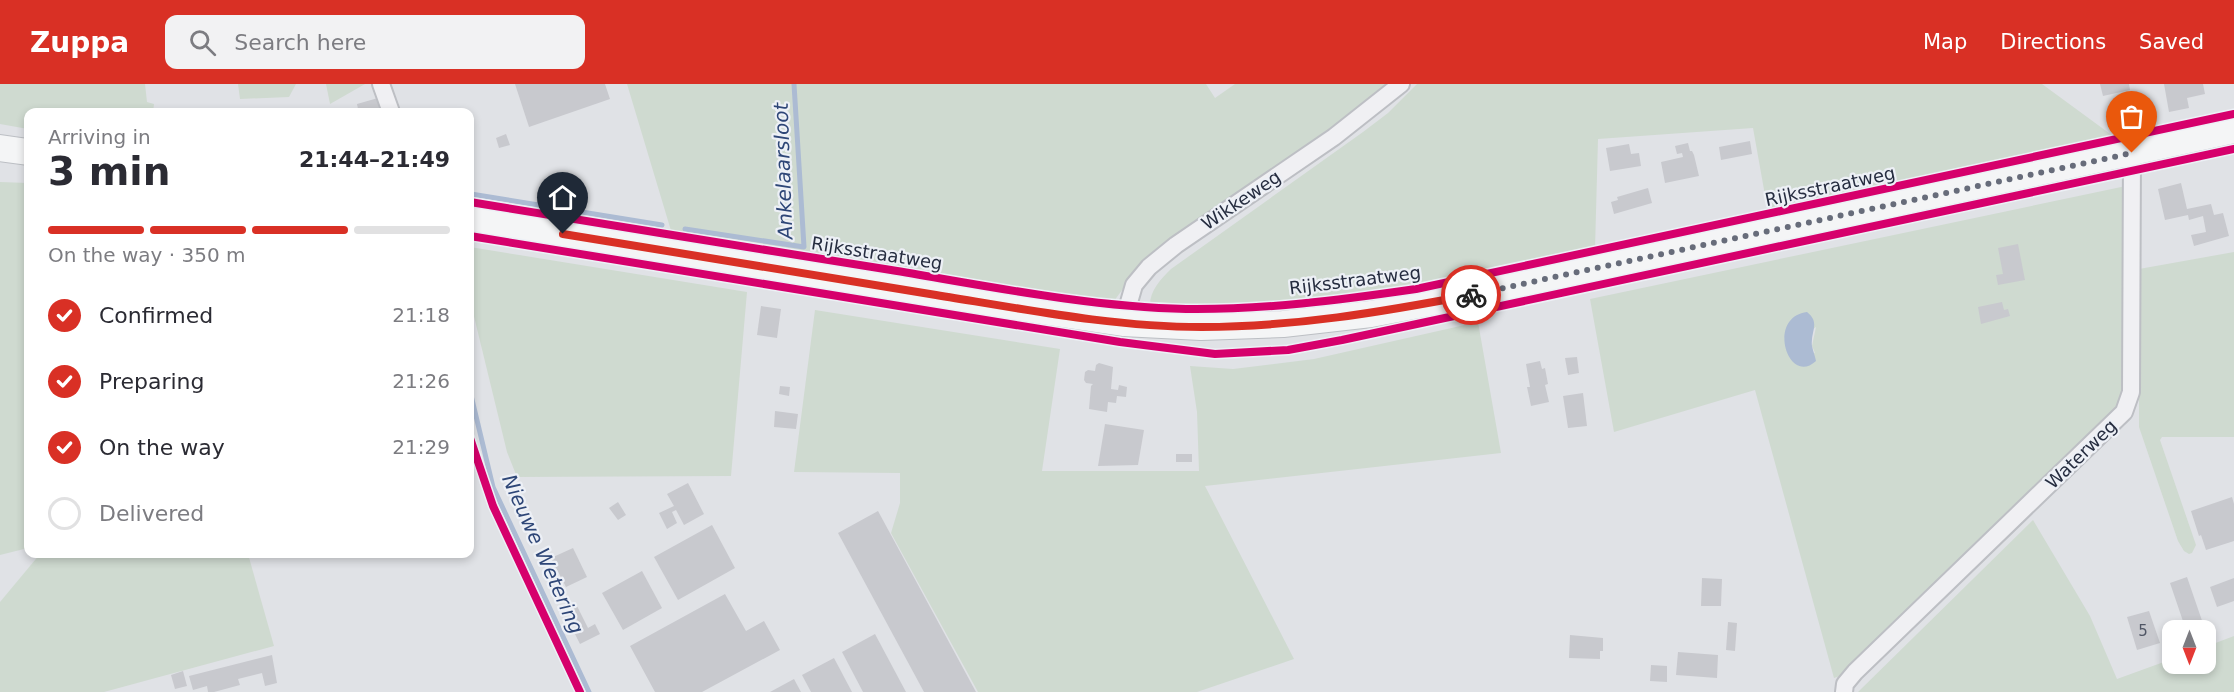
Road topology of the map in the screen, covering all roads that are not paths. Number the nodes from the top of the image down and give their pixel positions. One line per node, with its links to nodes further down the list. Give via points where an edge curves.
1 (381, 84): 3 (street)
2 (1401, 84): 11 (street, Wikkeweg, via 1334,137 1149,267 1134,285)
3 (390, 108)
4 (2234, 130): 7 (main road, Rijksstraatweg)
5 (0, 148): 6 (main road)
6 (24, 153)
7 (2132, 153): 11 (main road, Rijksstraatweg, via 1371,314 1283,324 1201,327); 12 (street, Waterweg, via 2131,392 2124,412 1855,672)
8 (24, 154): 9 (main road)
9 (0, 157)
10 (474, 220): 11 (main road, Rijksstraatweg)
11 (1123, 323)
12 (1844, 692)

